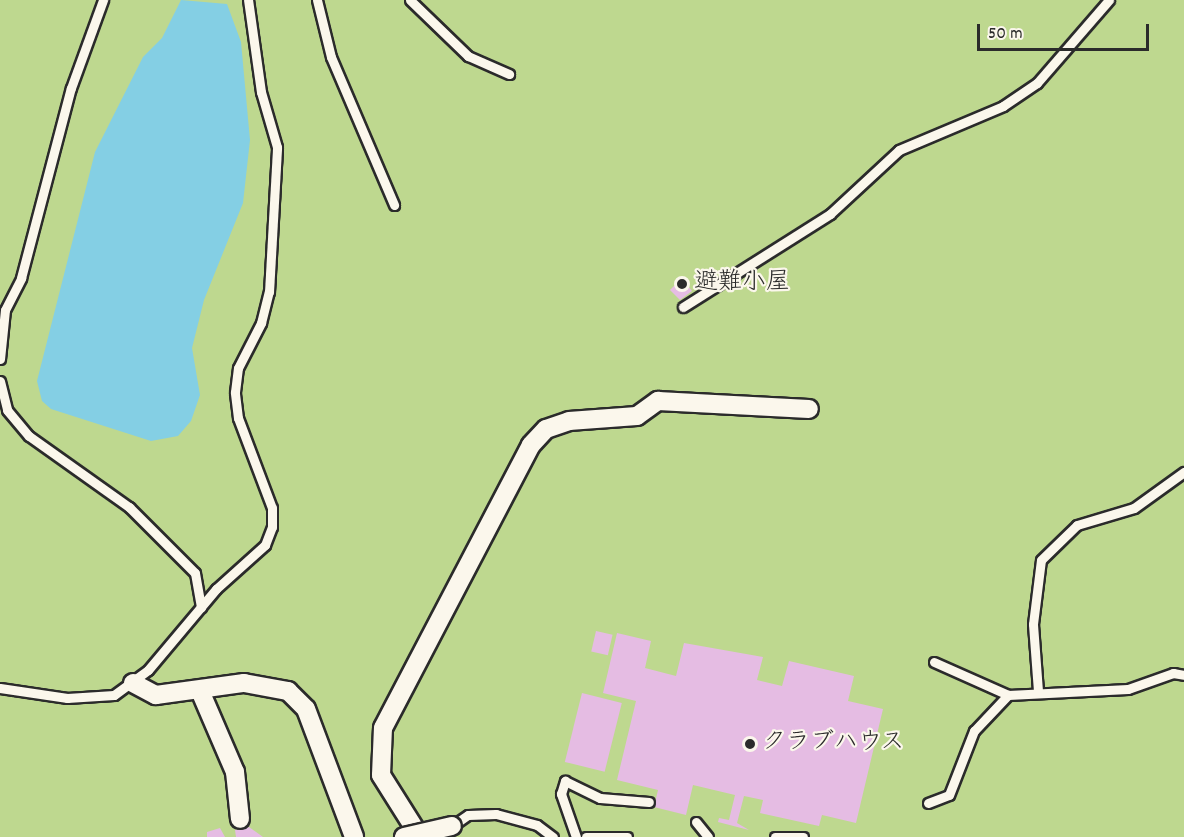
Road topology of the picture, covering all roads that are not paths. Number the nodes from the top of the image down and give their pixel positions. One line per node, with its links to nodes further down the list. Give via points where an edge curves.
1 (104, 0): 9 (lane, via 71,88 21,278 5,310)
2 (249, 0): 13 (lane, via 261,92 277,147 268,292 261,323 238,368 235,392 238,418 272,508 272,527 265,545)
3 (317, 0): 7 (lane, via 332,57)
4 (410, 0): 6 (lane, via 468,56)
5 (1109, 0): 8 (lane, via 1037,83 1003,106 899,150 830,214)
6 (509, 74)
7 (394, 205)
8 (683, 307)
9 (0, 359)
10 (0, 381): 13 (lane, via 7,410 29,436 129,507 195,573)
11 (809, 409): 28 (street, via 658,401 637,416 569,421 546,429 531,445 383,728 381,775)
12 (1184, 472): 18 (lane, via 1134,508 1077,525 1041,560 1033,624)
13 (201, 607): 16 (lane)
14 (934, 662): 20 (lane)
15 (1184, 675): 18 (lane, via 1173,673 1128,689)
16 (133, 683): 17 (lane, via 114,695 90,697); 19 (street, via 156,695)
17 (0, 688)
18 (1038, 691): 20 (lane)
19 (201, 693): 23 (street, via 235,772); 26 (street, via 244,683 288,691 306,709)
20 (1008, 695): 22 (lane, via 974,731 949,795)
21 (649, 802): 30 (lane, via 600,798 565,781 561,794)
22 (928, 803)
23 (240, 819)
24 (696, 822): 33 (lane)
25 (452, 826): 27 (street, bridge); 29 (lane, via 468,815 496,814 537,825)
26 (354, 837)
27 (404, 837)
28 (420, 837)
29 (554, 837)
30 (576, 837)
31 (586, 837): 32 (lane)
32 (627, 837)
33 (708, 837)
34 (775, 837): 35 (lane)
35 (803, 837)

